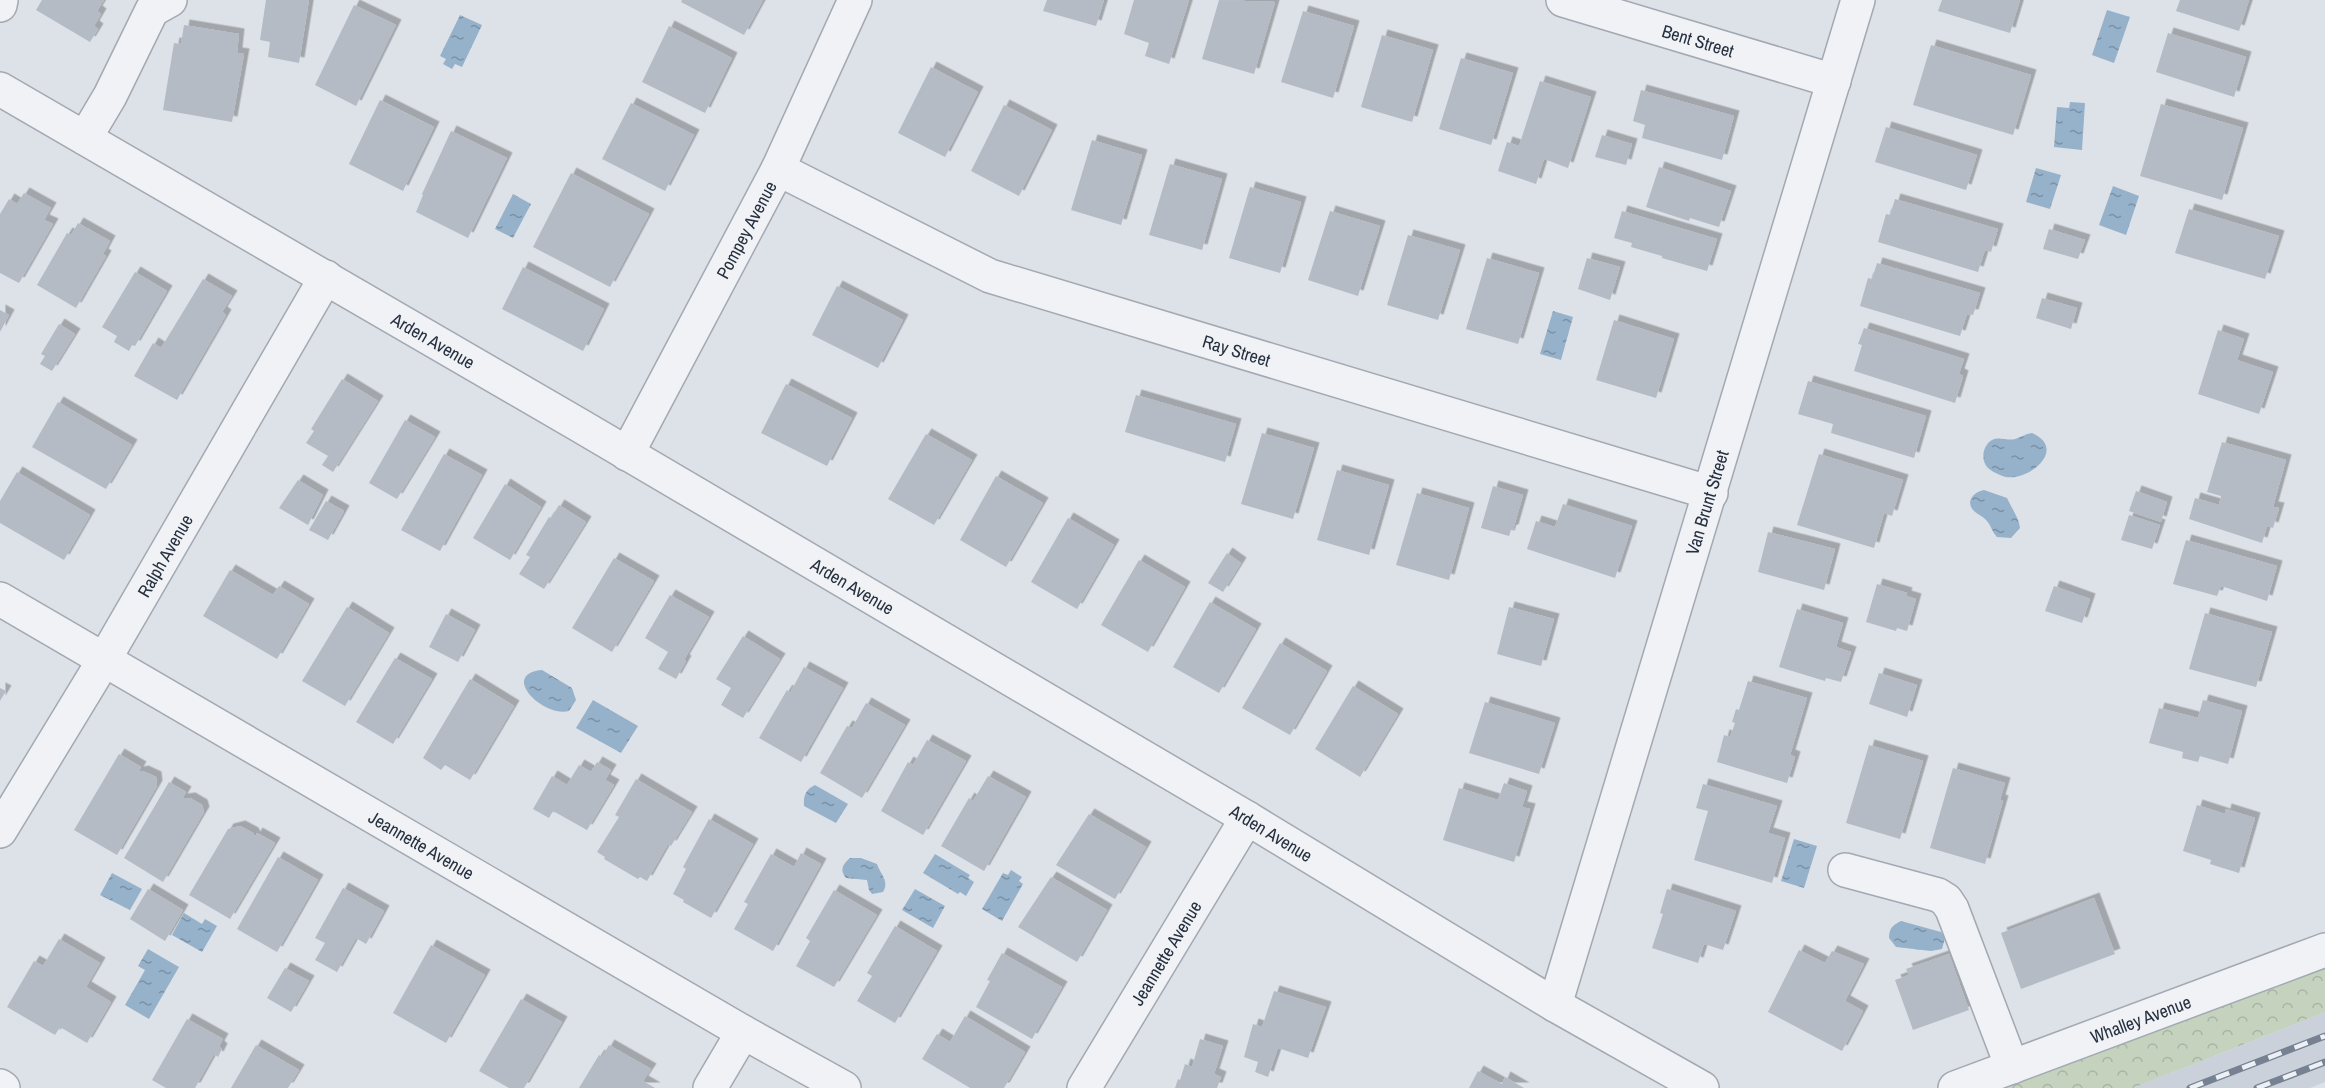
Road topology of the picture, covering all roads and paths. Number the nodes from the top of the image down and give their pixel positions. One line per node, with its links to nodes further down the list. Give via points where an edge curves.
1 (1, 0): 6 (street)
2 (170, 0): 9 (street, via 152,10)
3 (855, 0): 10 (street, Pompey Avenue)
4 (1563, 0): 7 (street, Bent Street)
5 (1858, 0): 7 (street, Van Brunt Street)
6 (0, 5)
7 (1834, 81): 13 (street, Van Brunt Street)
8 (0, 89): 9 (street, Arden Avenue)
9 (85, 138): 11 (street, Arden Avenue)
10 (778, 168): 12 (street, Pompey Avenue); 13 (street, Ray Street, via 990,276)
11 (326, 277): 12 (street, Arden Avenue); 15 (street, Ralph Avenue)
12 (627, 454): 16 (street, Arden Avenue)
13 (1711, 493): 20 (street, Van Brunt Street)
14 (0, 599): 15 (street, Jeannette Avenue)
15 (104, 660): 17 (street, Ralph Avenue); 21 (street, Jeannette Avenue)
16 (1247, 818): 20 (street, Arden Avenue); 25 (street, Jeannette Avenue)
17 (0, 831)
18 (1845, 870): 22 (street, via 1946,900)
19 (2325, 950): 22 (street, Whalley Avenue)
20 (1556, 1005): 26 (street, Arden Avenue)
21 (743, 1032): 23 (street); 24 (street, Jeannette Avenue)
22 (2012, 1067): 27 (street, Whalley Avenue)
23 (710, 1088)
24 (844, 1088)
25 (1084, 1088)
26 (1702, 1088)
27 (1955, 1088)

